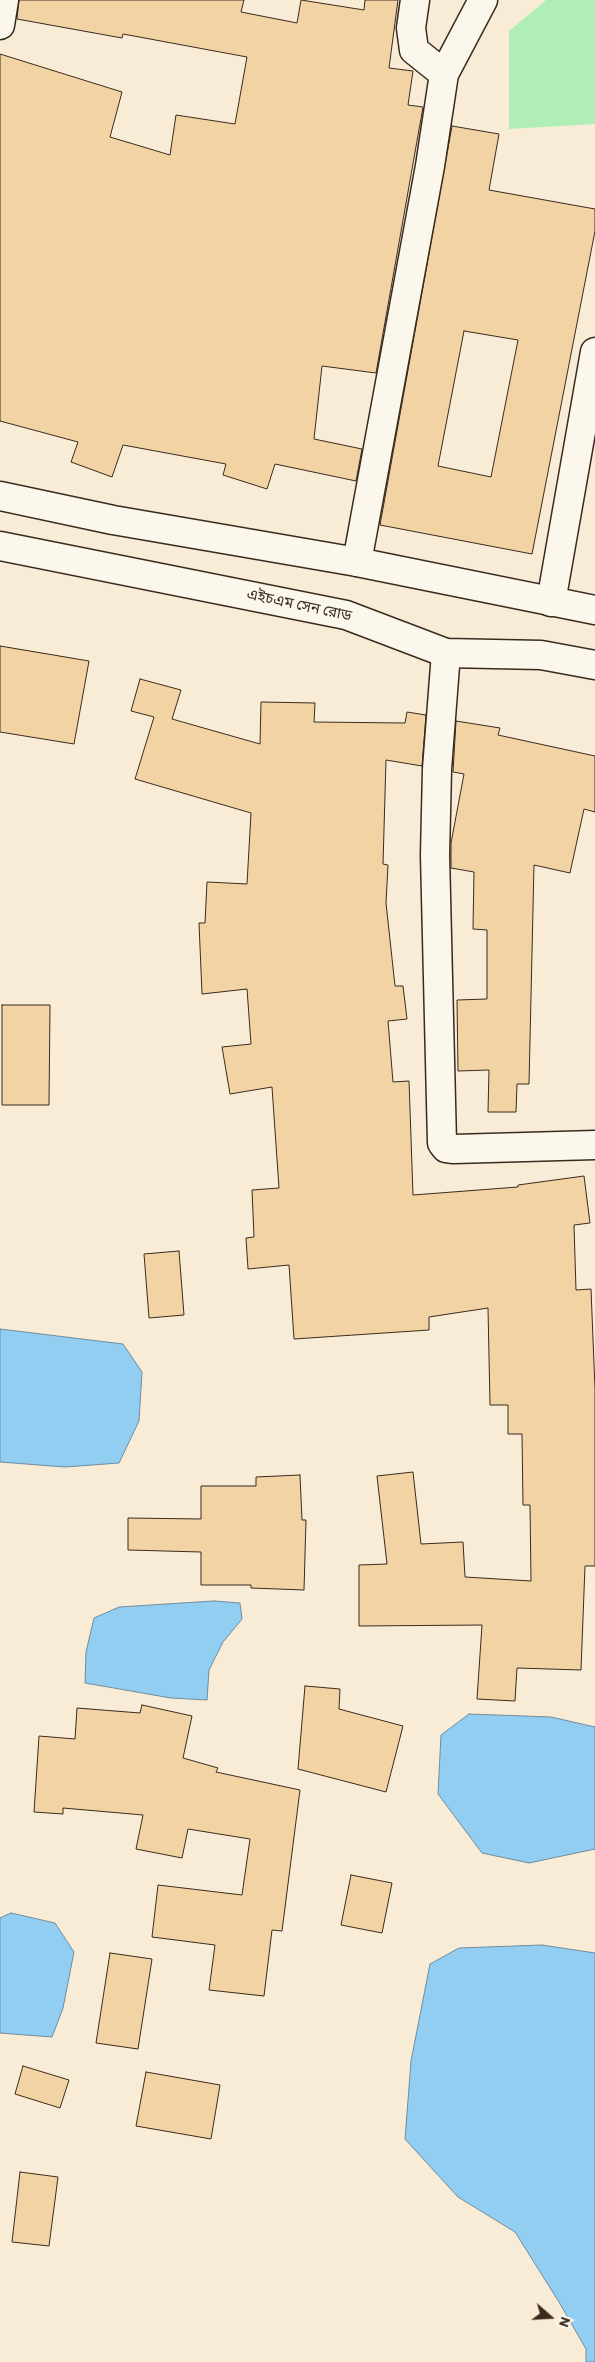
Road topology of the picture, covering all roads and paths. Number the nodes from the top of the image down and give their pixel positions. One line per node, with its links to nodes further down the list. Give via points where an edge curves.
1 (4, 0): 4 (street)
2 (415, 0): 5 (street, via 411,28 414,50)
3 (483, 0): 5 (street)
4 (0, 25)
5 (444, 74): 9 (street, via 430,166)
6 (595, 352): 10 (street)
7 (0, 496): 9 (street, via 113,520)
8 (0, 546): 12 (street, এইচএম সেন রোড, via 346,614)
9 (356, 562): 10 (street)
10 (551, 602): 11 (street)
11 (595, 610)
12 (446, 653): 13 (street, এইচএম সেন রোড, via 541,656); 14 (street, via 437,769 435,855 442,1144 454,1149)
13 (595, 665)
14 (595, 1145)

